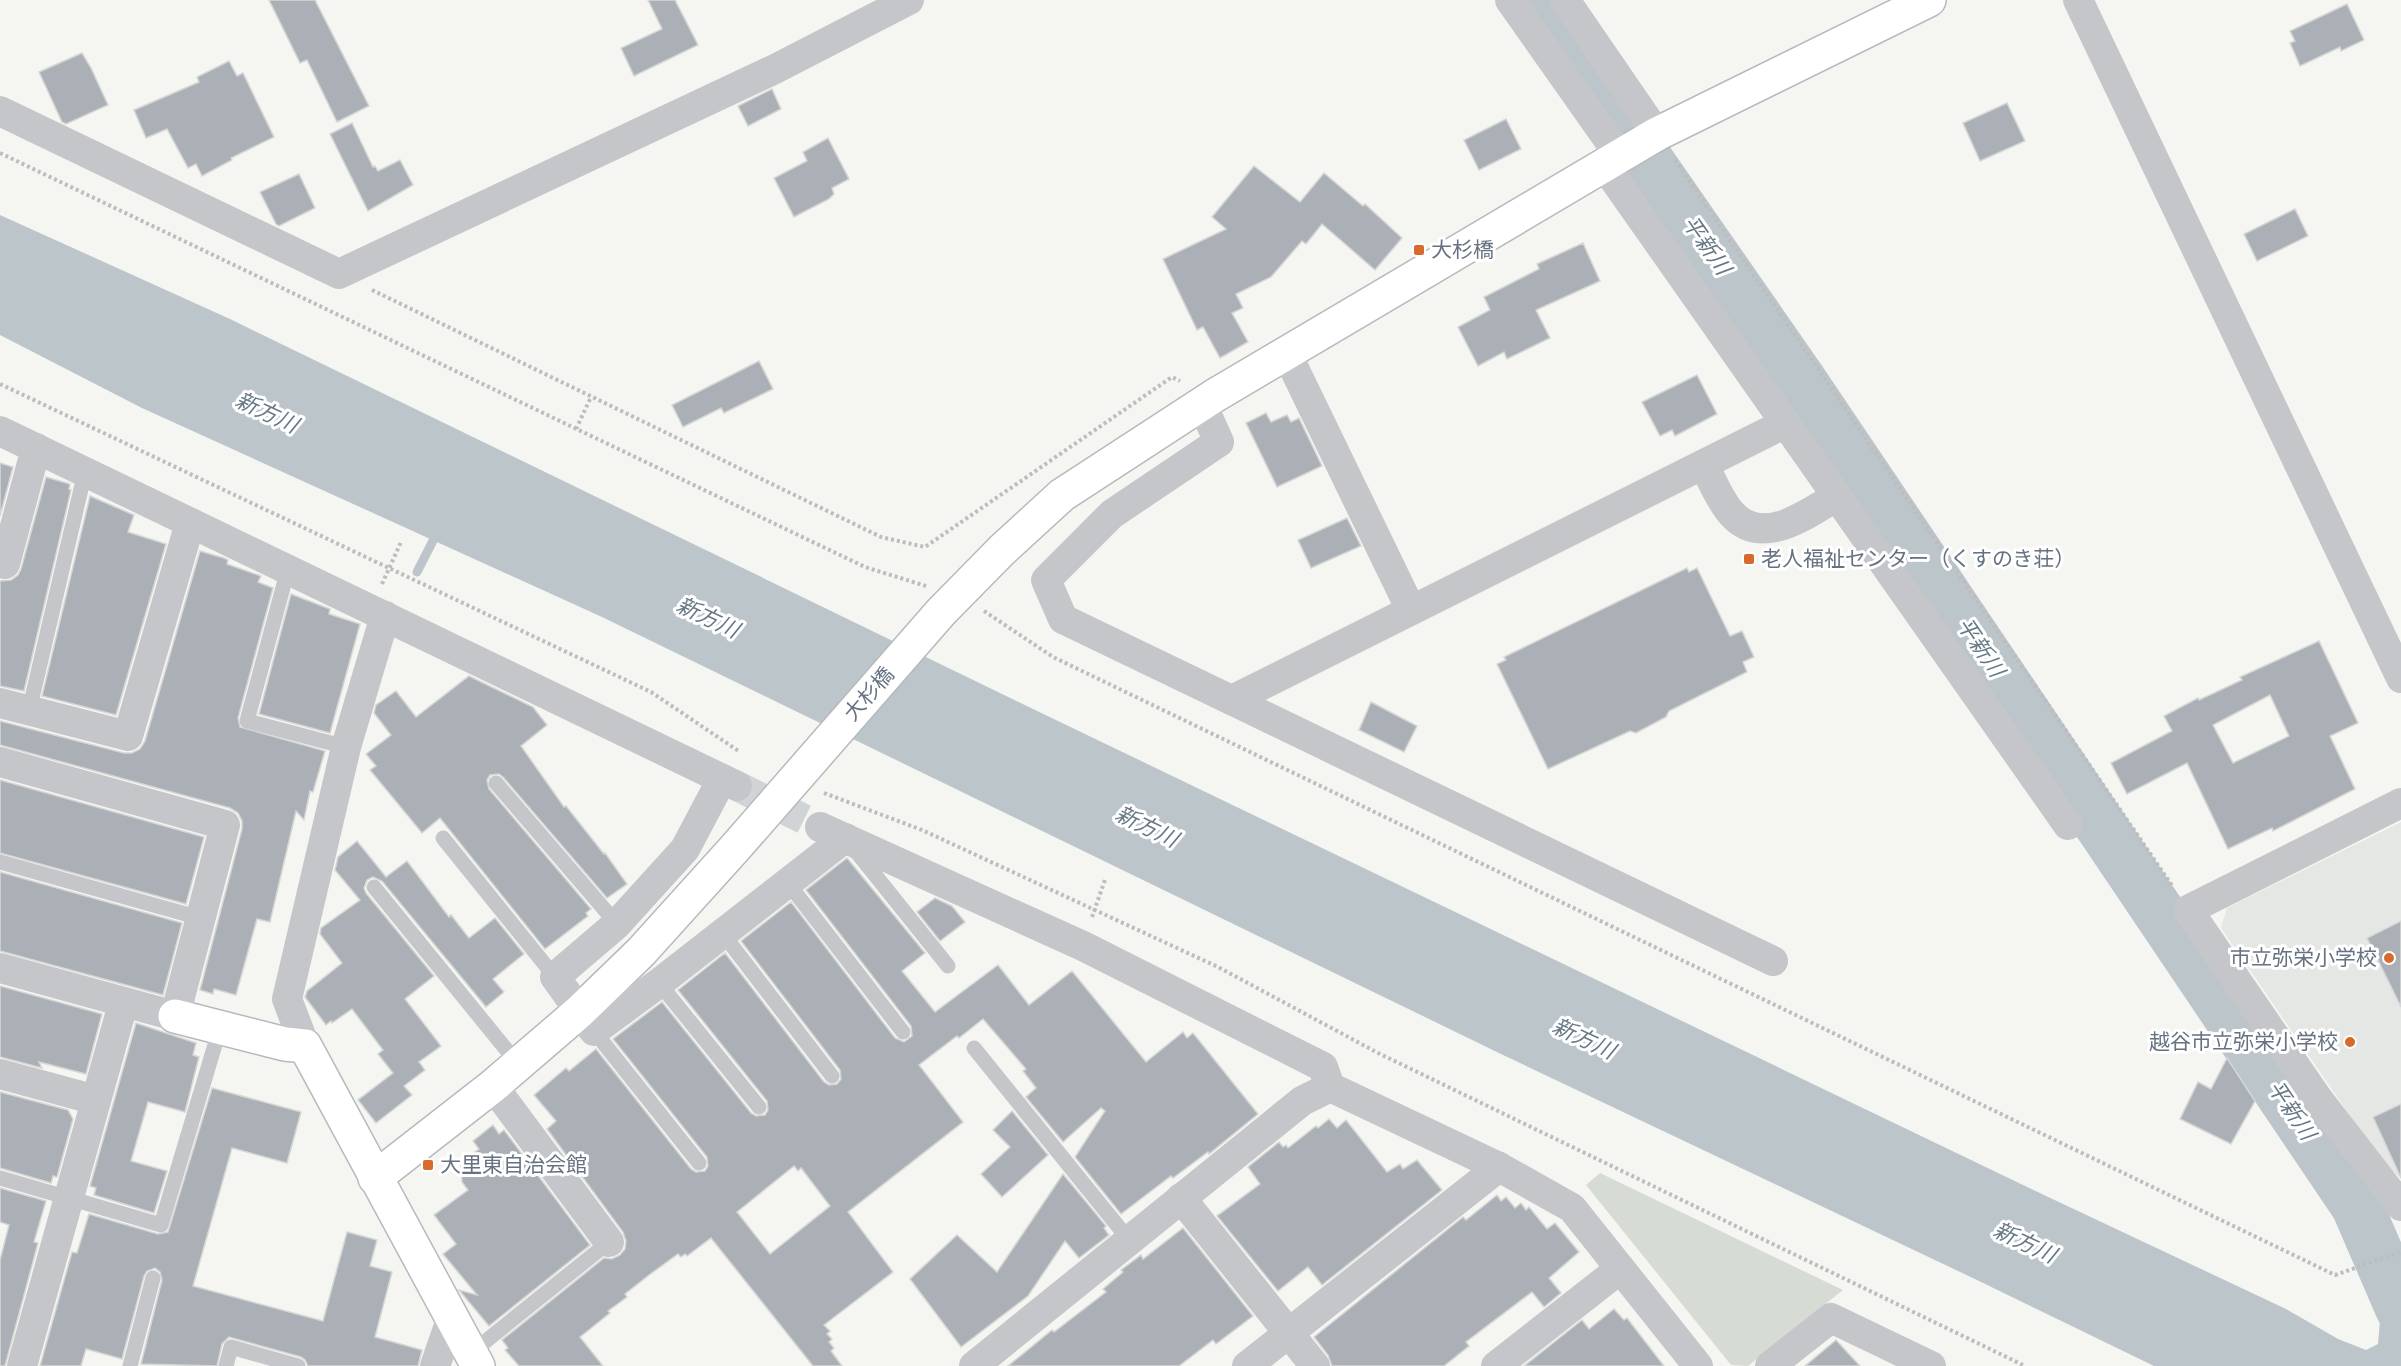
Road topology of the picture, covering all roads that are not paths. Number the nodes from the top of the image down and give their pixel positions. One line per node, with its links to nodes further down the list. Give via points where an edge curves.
1 (909, 0): 6 (street, via 775,69 339,274)
2 (1510, 0): 8 (street)
3 (1565, 0): 7 (street)
4 (1929, 0): 7 (street, 大杉橋)
5 (2078, 0): 22 (street)
6 (0, 111)
7 (1657, 134): 8 (street, 大杉橋)
8 (1612, 161): 9 (street, 大杉橋); 11 (street)
9 (1287, 354): 10 (street, 大杉橋); 20 (street)
10 (1208, 400): 23 (street, via 1219,442 1112,514 1046,580 1063,619); 46 (street, 大杉橋, via 1062,495 1002,550 949,603 641,952)
11 (1786, 423): 14 (street); 16 (street)
12 (0, 431): 13 (street)
13 (36, 448): 15 (street); 18 (street, via 5,564)
14 (1704, 465): 16 (street, via 1731,512 1756,529 1777,528 1797,520); 20 (street)
15 (85, 472): 17 (street); 25 (lane)
16 (1837, 496): 30 (street)
17 (190, 523): 19 (street); 25 (street, via 128,736)
18 (0, 563)
19 (288, 569): 21 (street); 26 (lane, via 247,722)
20 (1411, 610): 23 (street)
21 (385, 616): 26 (street); 37 (street, via 729,782 685,849)
22 (2401, 678)
23 (1232, 700): 39 (street)
24 (0, 703): 25 (street)
25 (29, 711)
26 (346, 747): 49 (street, via 287,999)
27 (0, 762): 36 (street, via 225,825)
28 (496, 783): 37 (lane)
29 (2401, 803): 64 (street, via 2188,910 2318,1099)
30 (2068, 825)
31 (833, 832): 34 (street); 40 (lane); 55 (street, via 1083,946 1323,1067)
32 (442, 838): 42 (lane)
33 (0, 862): 36 (lane)
34 (788, 883): 38 (street); 48 (lane)
35 (374, 887): 51 (lane)
36 (200, 918): 45 (street)
37 (617, 924): 42 (street)
38 (723, 934): 43 (street); 53 (lane)
39 (1773, 961)
40 (948, 966)
41 (0, 968): 44 (street)
42 (555, 977): 46 (street)
43 (659, 983): 46 (street); 57 (lane)
44 (123, 1004): 45 (street); 56 (street)
45 (175, 1016): 47 (street)
46 (586, 1021): 51 (street, 大杉橋); 58 (lane)
47 (220, 1028): 49 (street); 62 (lane, via 161,1225)
48 (903, 1032)
49 (305, 1046): 60 (street)
50 (974, 1048): 65 (lane)
51 (518, 1064): 54 (street, 大杉橋)
52 (0, 1074): 56 (street)
53 (832, 1076)
54 (493, 1086): 60 (street, 大杉橋); 66 (street)
55 (1330, 1087): 59 (street); 63 (street, via 1302,1101)
56 (96, 1100): 62 (street)
57 (759, 1107)
58 (699, 1163)
59 (1499, 1167): 67 (street, via 1572,1208); 70 (street)
60 (375, 1178): 69 (street)
61 (0, 1179): 62 (lane)
62 (68, 1198): 72 (street)
63 (1181, 1198): 65 (street); 70 (street)
64 (2401, 1206)
65 (1130, 1241): 77 (street)
66 (609, 1242): 71 (lane)
67 (1620, 1269): 80 (street); 81 (street)
68 (153, 1278): 73 (lane)
69 (452, 1317): 71 (street); 76 (street)
70 (1290, 1333): 78 (street); 79 (street)
71 (475, 1359)
72 (22, 1366)
73 (130, 1366)
74 (226, 1366): 75 (lane, via 231,1347)
75 (298, 1366)
76 (435, 1366)
77 (974, 1366)
78 (1246, 1366)
79 (1315, 1366)
80 (1496, 1366)
81 (1698, 1366)
82 (1770, 1366): 83 (street, via 1831,1318)
83 (1931, 1366)

